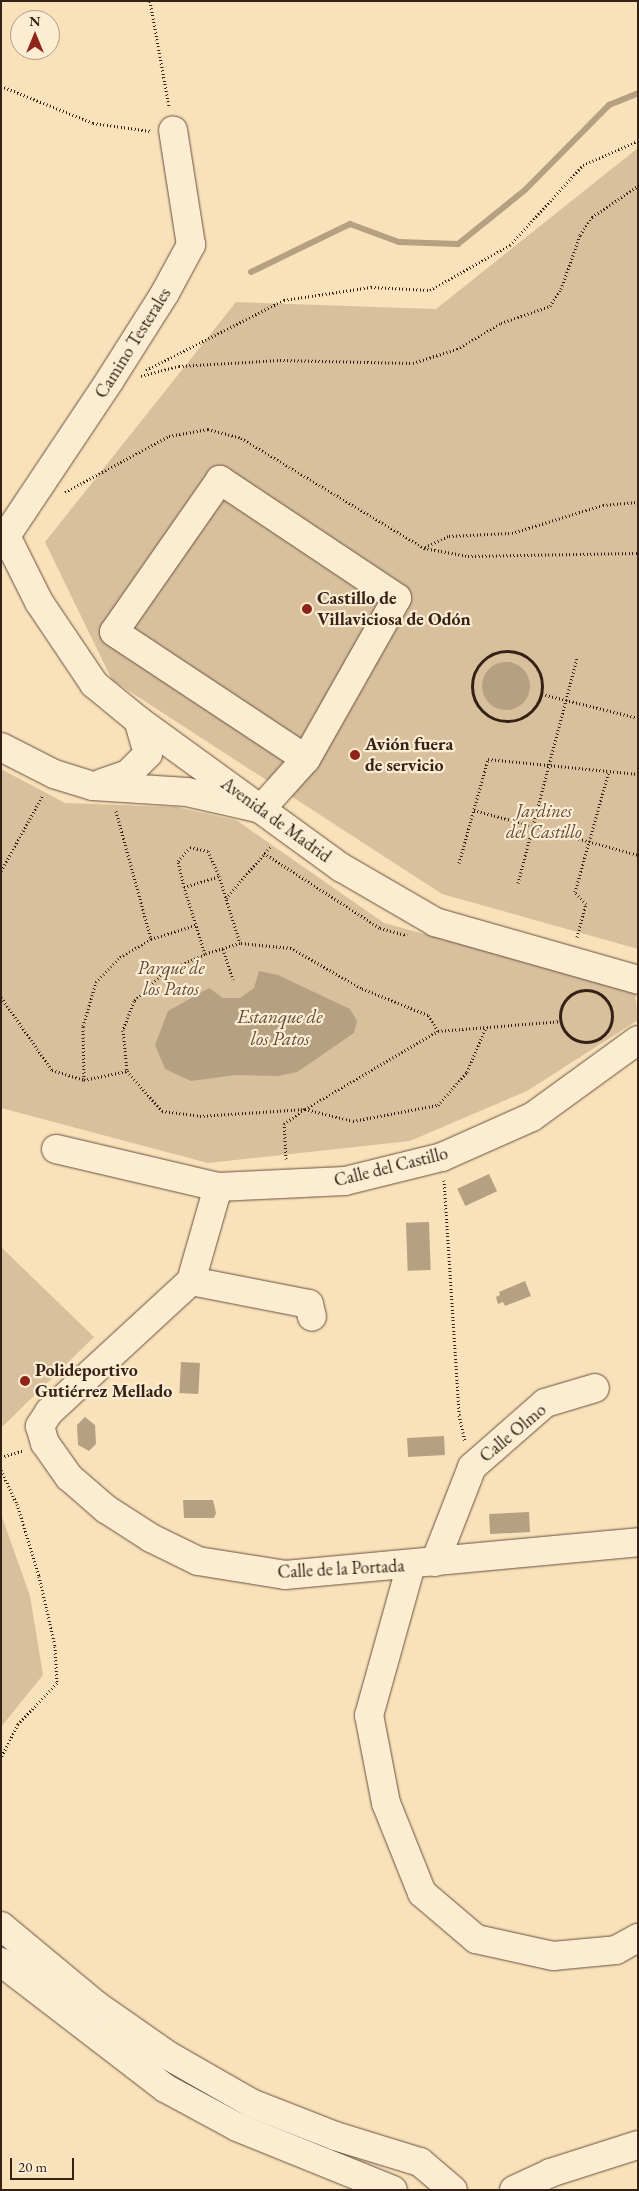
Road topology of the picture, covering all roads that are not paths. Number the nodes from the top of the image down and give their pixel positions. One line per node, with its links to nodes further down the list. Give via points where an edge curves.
1 (173, 130): 2 (street, Camino Testerales, via 191,245 120,379)
2 (3, 535): 3 (street, Avenida de Madrid, via 39,602 94,684)
3 (138, 720): 6 (street, via 148,754 128,774); 7 (street, Avenida de Madrid)
4 (1, 747): 6 (street, via 54,774)
5 (306, 759): 5 (street, via 397,598 220,480 114,632); 7 (street)
6 (101, 786): 7 (street, via 186,792)
7 (261, 808): 8 (street, Avenida de Madrid, via 342,868 435,922)
8 (638, 980)
9 (638, 1040): 11 (street, Calle del Castillo, via 532,1118 442,1157 344,1181)
10 (56, 1149): 11 (street, Calle del Castillo)
11 (218, 1187): 12 (street)
12 (191, 1281): 13 (street, via 309,1304); 16 (street, Calle de la Portada, via 49,1412 40,1426 45,1443 69,1477 106,1509 151,1538 198,1561 285,1575)
13 (312, 1317)
14 (595, 1388): 16 (street, Calle Olmo, via 545,1403 472,1467)
15 (638, 1542): 16 (street, Calle de la Portada)
16 (423, 1564): 18 (street, Calle Olmo, via 369,1714 386,1802 422,1893 476,1939 553,1956 616,1950)
17 (1, 1926): 22 (street, via 96,2005 169,2056 251,2103 335,2136 420,2162)
18 (638, 1938)
19 (1, 1962): 21 (street, via 165,2088 237,2127)
20 (638, 2145): 23 (street, via 550,2173)
21 (393, 2190)
22 (453, 2190)
23 (514, 2190)

